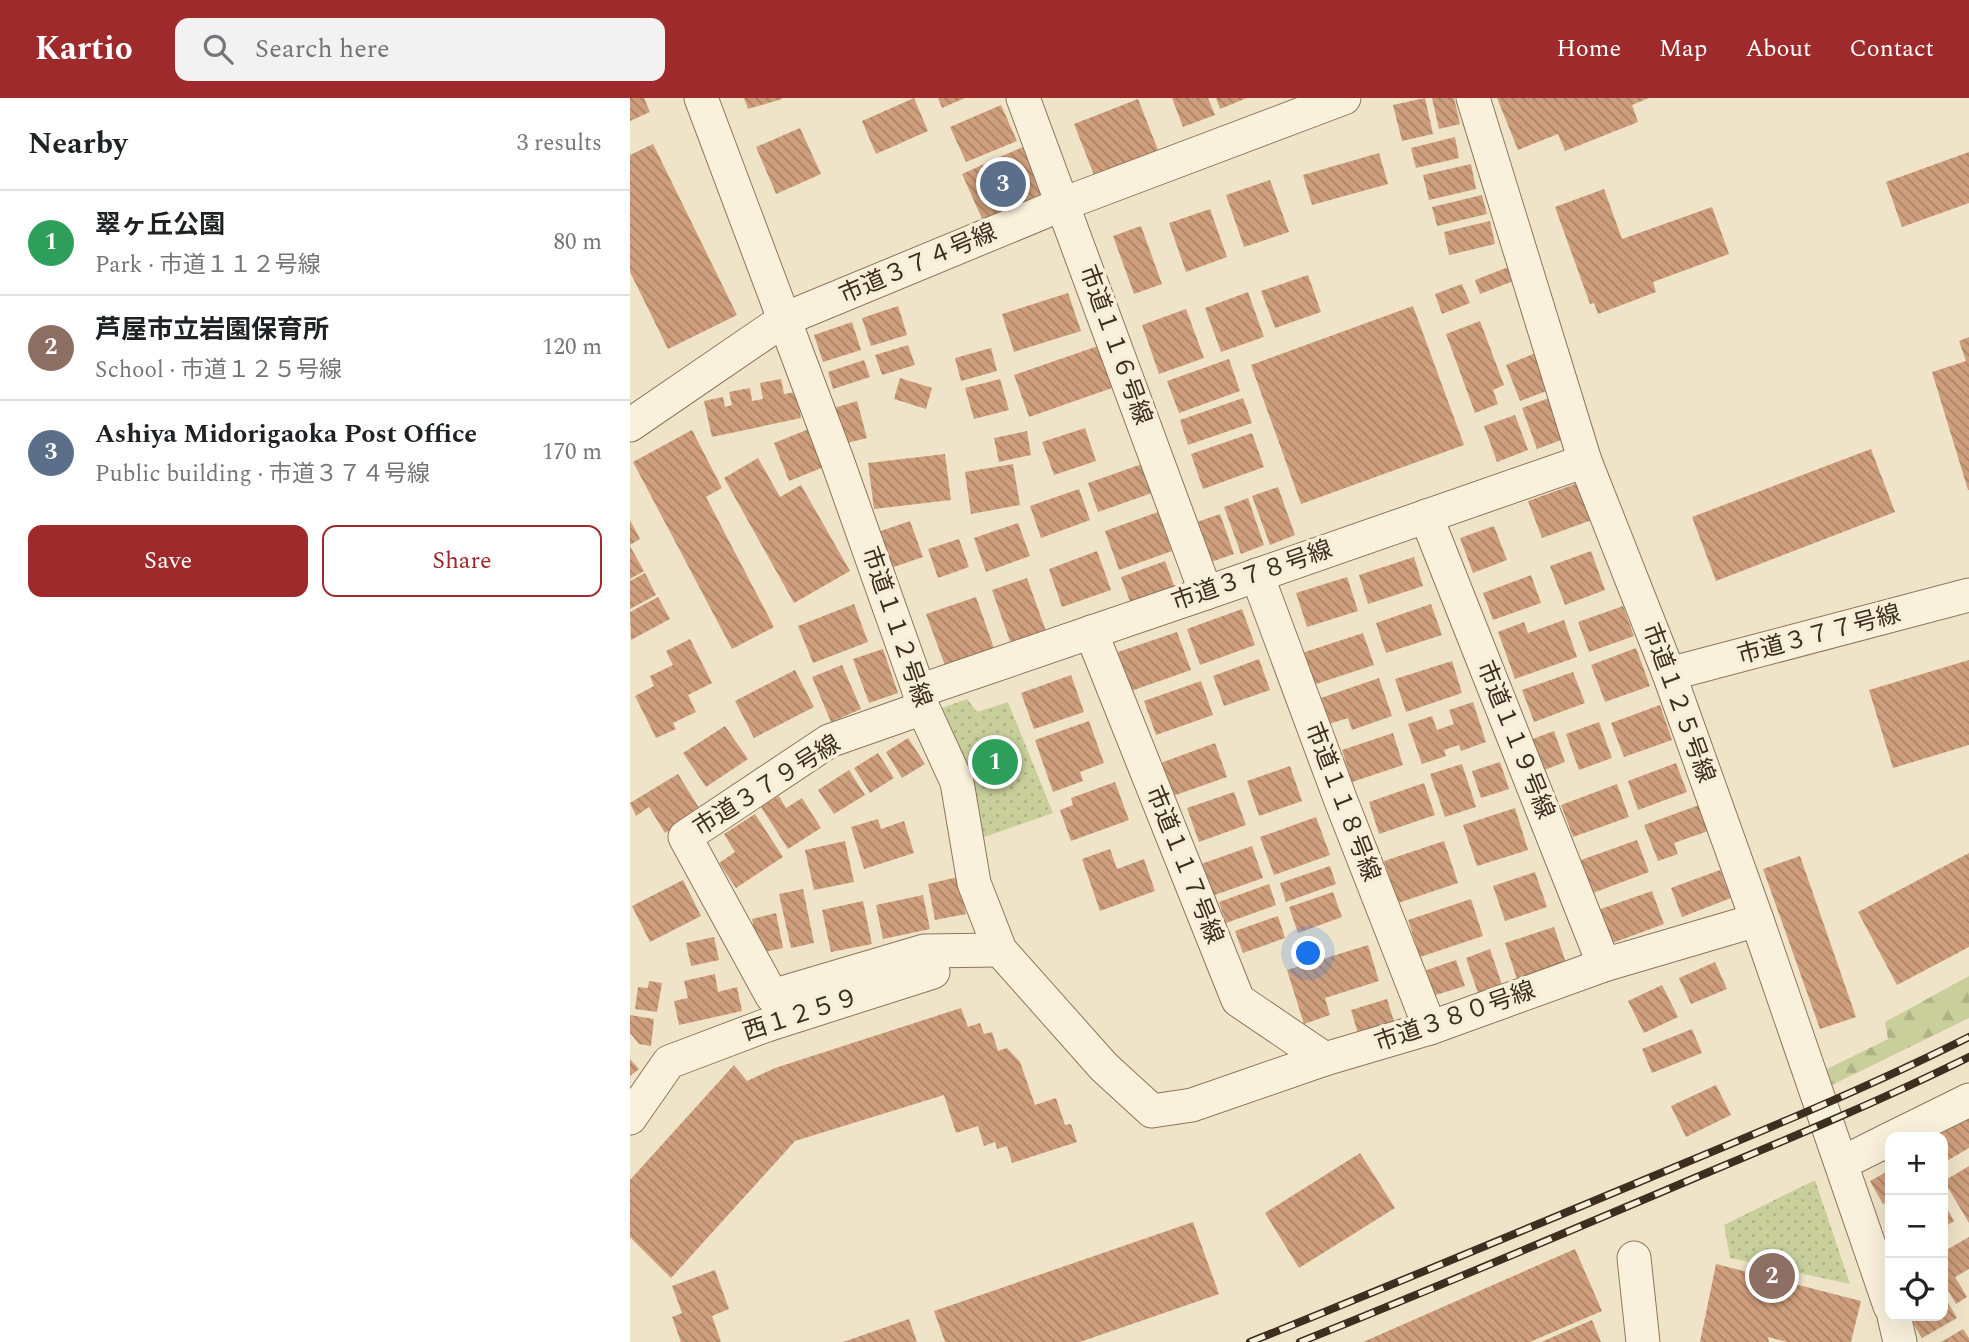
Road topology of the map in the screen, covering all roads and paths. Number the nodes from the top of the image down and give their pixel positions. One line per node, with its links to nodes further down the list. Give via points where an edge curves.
1 (701, 98): 6 (street, 市道１１２号線)
2 (1023, 98): 5 (street, 市道１１６号線)
3 (1344, 98): 5 (street, 市道３７４号線)
4 (1473, 98): 8 (street, 市道１２５号線)
5 (1063, 204): 6 (street, 市道３７４号線); 11 (street, 市道１１６号線)
6 (785, 319): 7 (street, 市道３７４号線); 15 (street, 市道１１２号線)
7 (630, 425)
8 (1585, 461): 9 (street, 市道３７８号線); 14 (street, 市道１２５号線)
9 (1426, 516): 10 (street, 市道３７８号線); 18 (street, 市道１１９号線)
10 (1257, 575): 11 (street, 市道３７８号線); 19 (street, 市道１１８号線)
11 (1206, 593): 13 (street, 市道３７８号線)
12 (1969, 595): 14 (street, 市道３７７号線)
13 (1091, 632): 15 (street, 市道３７８号線); 20 (street, 市道１１７号線, via 1238,1000)
14 (1669, 674): 16 (street, 市道１２５号線)
15 (921, 700): 17 (street, 市道１１２号線, via 957,782 974,883); 17 (street, 市道３７９号線, via 829,741 685,837 772,996 924,951)
16 (1757, 920): 18 (street, 市道３８０号線); 26 (street, 市道１２５号線)
17 (1000, 950): 22 (street, 市道１１２号線, via 1104,1067); 23 (street, 西１２５９, via 767,1025 669,1062)
18 (1604, 965): 19 (street, 市道３８０号線)
19 (1430, 1028): 20 (street, 市道３８０号線)
20 (1325, 1059): 22 (street, 市道３８０号線, via 1192,1105)
21 (1969, 1100): 24 (street)
22 (1153, 1111)
23 (630, 1118)
24 (1904, 1132)
25 (1885, 1142): 26 (street)
26 (1842, 1163): 28 (street, 市道１２５号線)
27 (1633, 1258): 30 (street)
28 (1885, 1291)
29 (1895, 1321): 31 (street)
30 (1643, 1342)
31 (1900, 1342)

